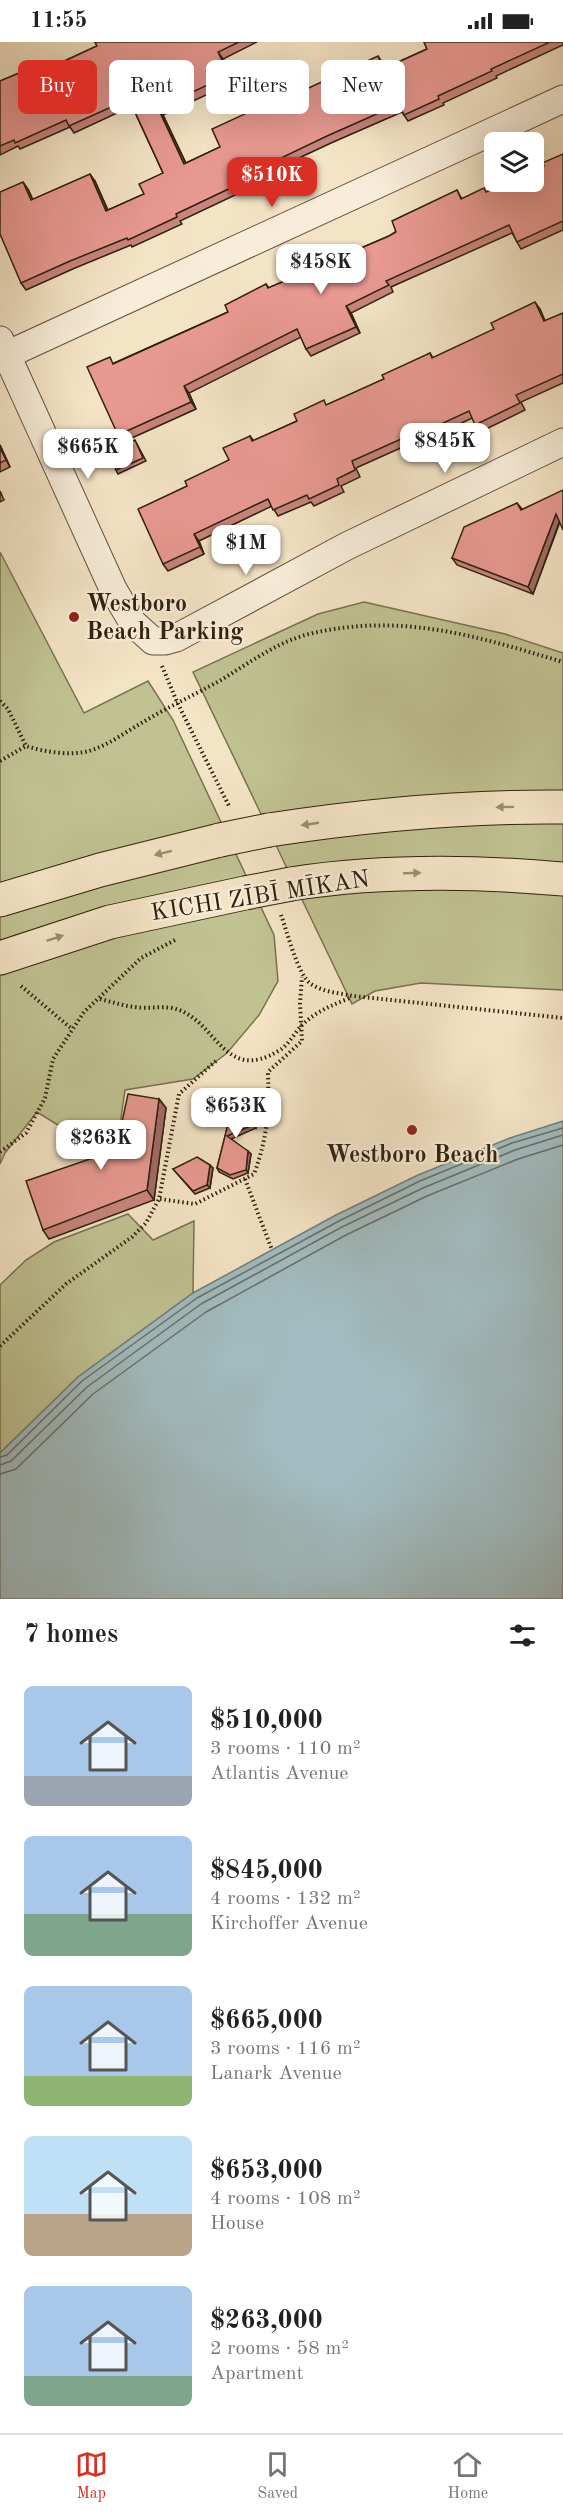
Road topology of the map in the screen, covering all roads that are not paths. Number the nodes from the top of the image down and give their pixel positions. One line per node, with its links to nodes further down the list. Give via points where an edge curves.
1 (563, 99): 2 (street)
2 (2, 351): 3 (street, via 113,589 134,623 153,641 176,638 347,546)
3 (563, 442)
4 (563, 807): 6 (highway, one-way to 6, bridge, via 411,812 268,830 90,873)
5 (563, 879): 7 (highway, KICHI ZĪBĪ MĪKAN, one-way to 5, bridge, via 110,922 291,885 440,872)
6 (0, 900)
7 (0, 958)

